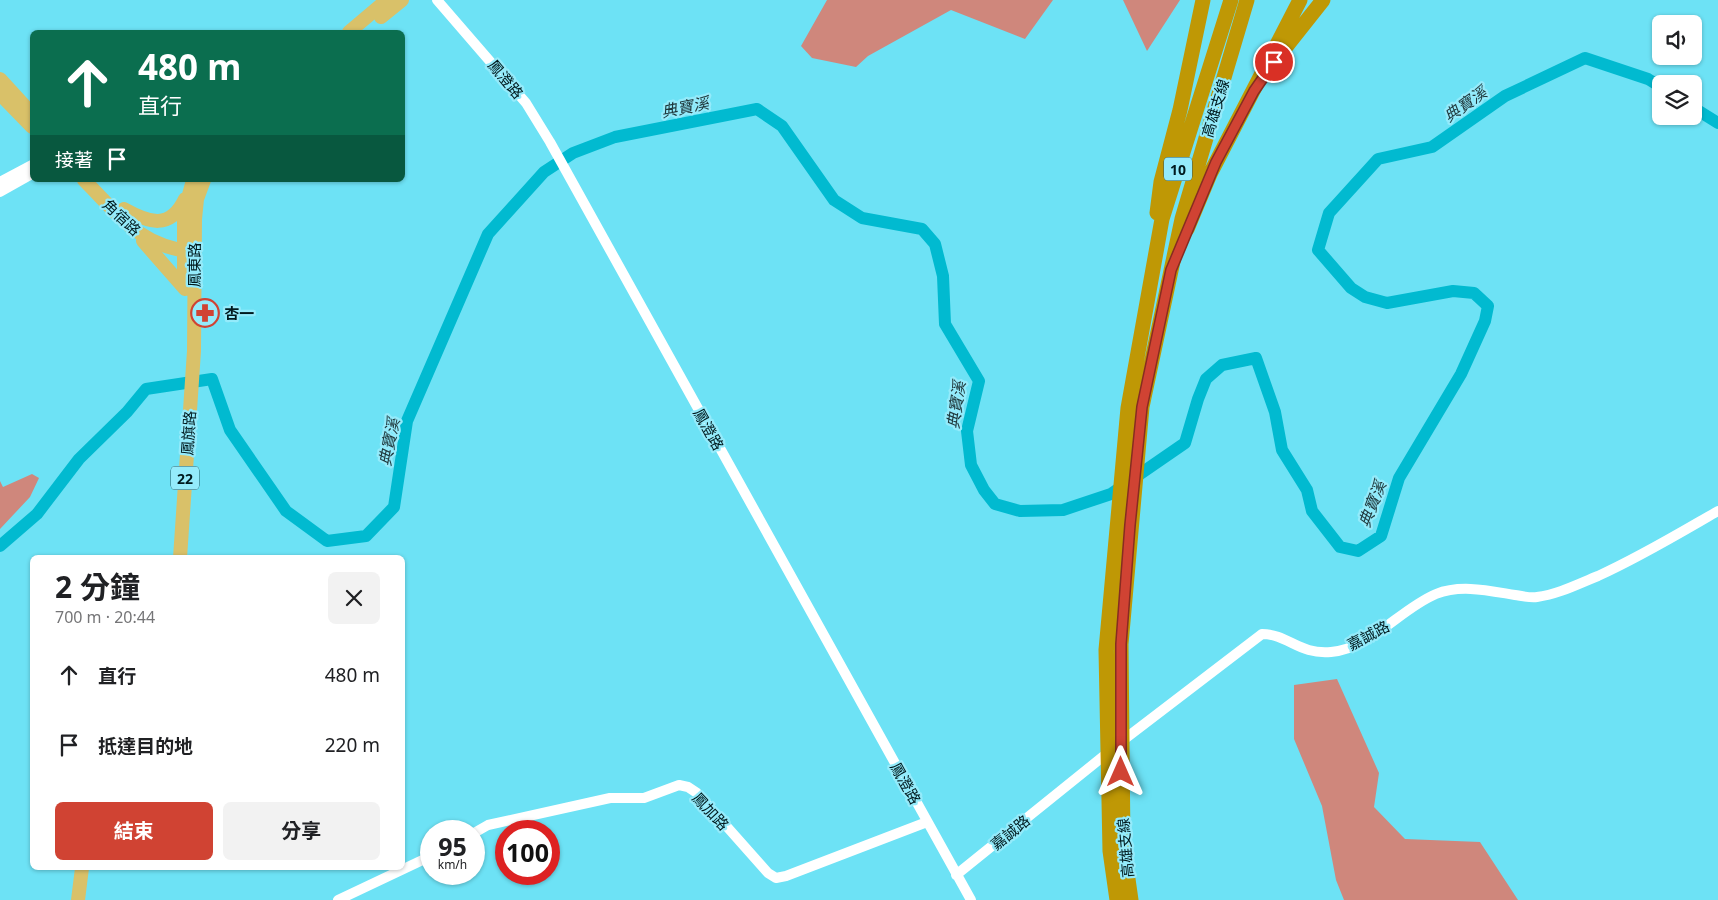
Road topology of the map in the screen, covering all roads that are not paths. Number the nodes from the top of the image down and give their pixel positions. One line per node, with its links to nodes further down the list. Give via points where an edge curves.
1 (387, 0): 9 (main road)
2 (402, 0): 10 (main road)
3 (438, 0): 37 (street, 鳳澄路, via 526,103 550,142)
4 (1202, 0): 30 (highway, via 1159,193)
5 (1231, 0): 30 (highway, 高雄支線 / 10, via 1162,219)
6 (1247, 0): 28 (highway, 高雄支線 / 10, via 1182,219)
7 (1300, 0): 12 (highway)
8 (1324, 0): 12 (highway, via 1295,33)
9 (351, 30)
10 (366, 30)
11 (0, 79): 14 (main road)
12 (1254, 91): 28 (highway, via 1210,174)
13 (0, 94): 15 (main road)
14 (30, 112)
15 (30, 125)
16 (30, 166): 18 (street)
17 (30, 175): 23 (street)
18 (0, 182)
19 (86, 182): 26 (main road, 角宿路)
20 (98, 182): 25 (main road, 角宿路)
21 (193, 182): 24 (main road, 鳳東路 / 22)
22 (203, 182): 27 (main road, 鳳東路 / 22)
23 (0, 192)
24 (188, 196): 25 (main road, via 181,208 164,220 144,220); 27 (main road, 鳳東路 / 22, via 184,213)
25 (124, 209): 27 (main road, 角宿路, via 149,231)
26 (133, 229): 27 (main road, 角宿路, via 155,244); 29 (main road)
27 (188, 248): 29 (main road, 鳳東路 / 22); 31 (main road, 鳳東路 / 22)
28 (1171, 270): 33 (highway, 高雄支線 / 10)
29 (185, 289): 31 (main road, 鳳東路 / 22)
30 (1140, 342): 33 (highway, 高雄支線 / 10)
31 (189, 351): 32 (main road, 22)
32 (186, 399): 35 (main road, 鳳旗路 / 22); 36 (main road, 鳳旗路 / 22)
33 (1135, 408): 49 (highway, 高雄支線 / 10, via 1106,650 1110,851); 50 (highway, 高雄支線 / 10, via 1121,644 1123,844)
34 (1718, 511): 44 (street, 嘉誠路, via 1639,557 1567,590 1535,598 1455,589 1436,594 1380,632 1333,652 1308,651 1272,634 1262,634)
35 (171, 555)
36 (180, 555)
37 (928, 822): 38 (street, 鳳加路, via 776,878 697,793 679,785 644,798 610,798); 44 (street, 鳳澄路)
38 (485, 827)
39 (420, 861): 40 (street)
40 (405, 868)
41 (74, 870): 45 (main road)
42 (82, 870): 46 (main road)
43 (401, 870): 47 (street)
44 (956, 875): 48 (street, 鳳澄路)
45 (70, 900)
46 (78, 900)
47 (338, 900)
48 (971, 900)
49 (1117, 900)
50 (1130, 900)

